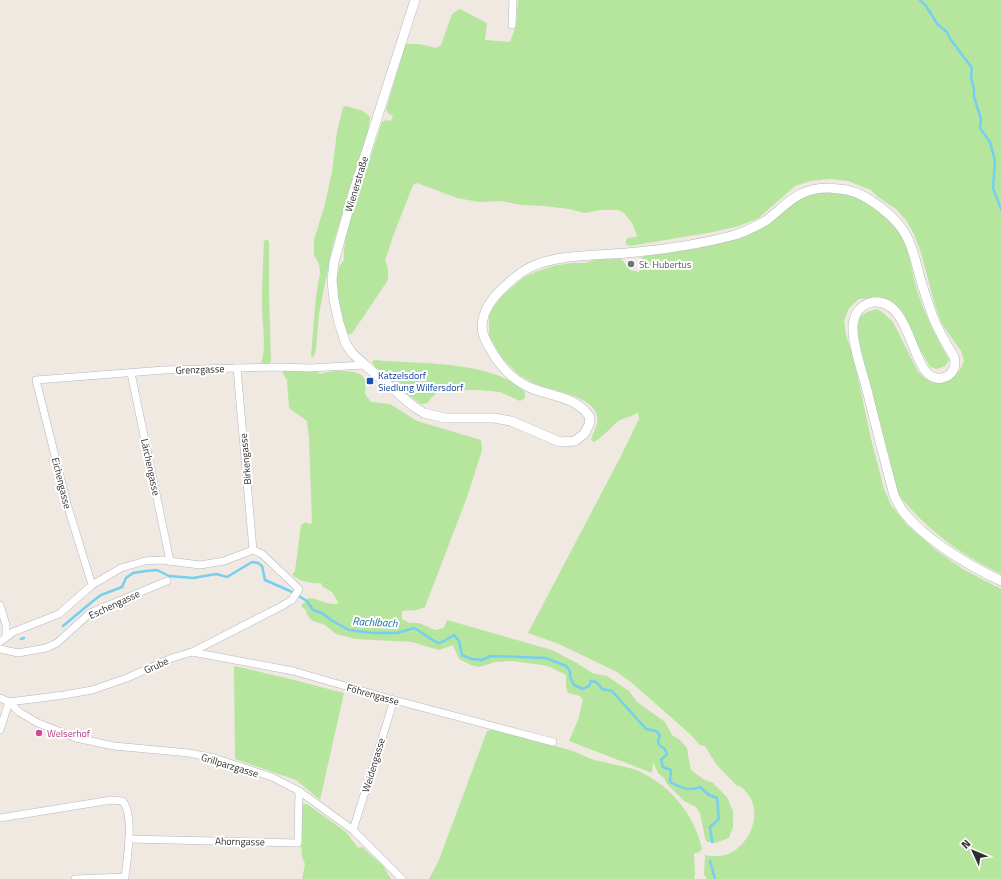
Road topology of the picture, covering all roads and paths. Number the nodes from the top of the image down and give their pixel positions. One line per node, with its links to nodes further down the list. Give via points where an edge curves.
1 (416, 0): 4 (street, Wienerstraße, via 354,190 334,262 332,280 338,323 346,344)
2 (513, 0): 3 (street)
3 (512, 25)
4 (365, 365): 5 (street, Grenzgasse); 11 (street, Wienerstraße, via 424,413 445,418 511,420 560,442 574,441 584,434 589,425 590,417 585,410 577,403 532,389 519,382 494,356 483,338 483,316 494,297 508,283 531,267 548,261 636,252 732,236 764,221 799,194 826,188 848,190 865,197 882,209 907,236 937,327 954,357 955,368 948,376 938,380 929,376 897,311 875,301 865,304 856,313 853,326 857,352 894,495 904,513 923,532 969,565)
5 (237, 368): 6 (street, Grenzgasse); 8 (street, Birkengasse)
6 (131, 373): 7 (street, Grenzgasse); 9 (street, Lärchengasse)
7 (36, 380): 12 (street, Eichengasse)
8 (253, 550): 9 (street, via 200,566); 17 (street, Grube, via 262,554 299,589 292,600)
9 (170, 561): 12 (street, via 145,561 121,568)
10 (167, 581): 16 (street, Eschengasse, via 90,613 57,643 46,648 18,653)
11 (1001, 581)
12 (92, 585): 14 (street, via 59,614)
13 (0, 605): 14 (street, via 6,625)
14 (6, 636): 15 (street)
15 (0, 642)
16 (0, 648)
17 (192, 652): 19 (street, Föhrengasse, via 293,671); 20 (street, Grube, via 92,690)
18 (0, 698): 20 (street, Grube)
19 (394, 700): 22 (street, Föhrengasse); 25 (street, Weidengasse)
20 (10, 702): 21 (street); 23 (street, Grillparzgasse, via 19,712 38,723 76,738 114,746 214,758 272,777)
21 (0, 730)
22 (553, 742)
23 (299, 791): 25 (street, Grillparzgasse); 26 (street, Ahorngasse, via 298,843)
24 (0, 818): 26 (street, via 112,800 122,801 128,808)
25 (353, 830): 28 (street, Grillparzgasse)
26 (129, 838): 27 (street, via 125,877)
27 (75, 879)
28 (402, 879)

